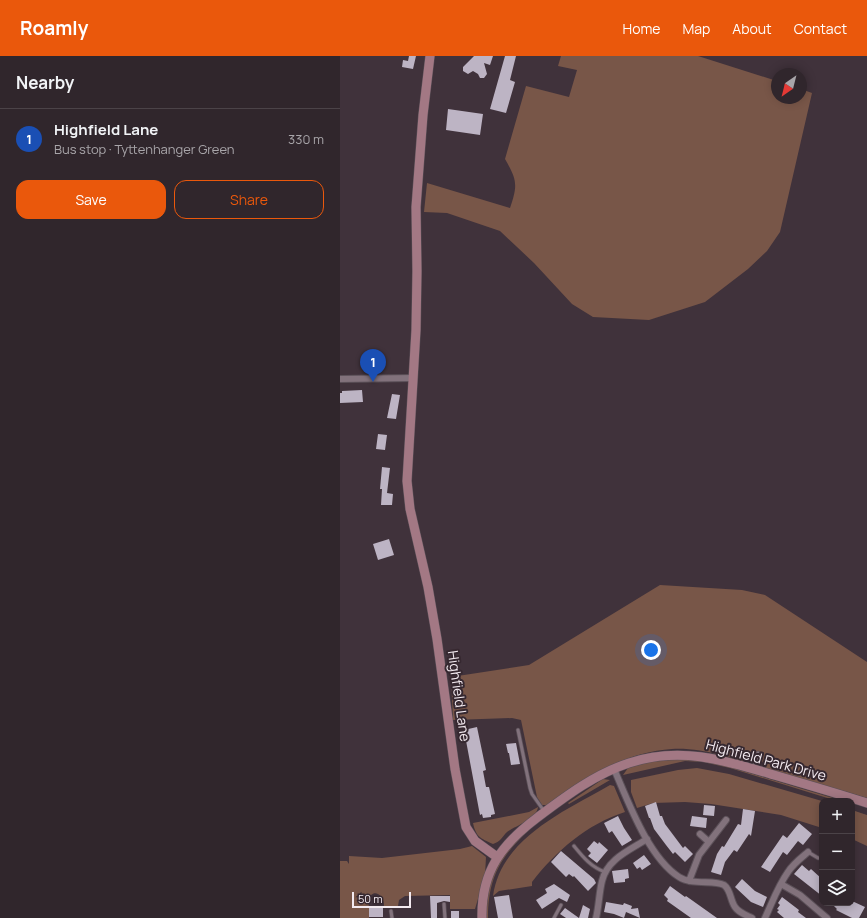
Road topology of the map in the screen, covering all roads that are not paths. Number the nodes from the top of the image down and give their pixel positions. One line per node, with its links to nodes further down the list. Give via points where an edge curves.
1 (430, 56): 2 (street, Highfield Lane, via 416,207 417,286)
2 (413, 378): 3 (street); 16 (street, Highfield Lane, via 407,481 410,509 437,639 455,769 466,827 475,841)
3 (340, 379)
4 (518, 730): 9 (lane, via 532,794)
5 (758, 753): 7 (lane)
6 (614, 768): 7 (street, Highfield Park Drive, via 641,759 684,754 716,758); 9 (street, Highfield Park Drive); 12 (street)
7 (754, 769): 8 (street, Highfield Park Drive)
8 (867, 803)
9 (545, 812): 16 (street, Highfield Park Drive, via 515,836)
10 (726, 820): 13 (street)
11 (700, 834): 13 (street)
12 (646, 839): 18 (street, via 616,859); 19 (street, via 666,864 680,877)
13 (709, 842): 19 (street, via 699,855)
14 (574, 846): 18 (lane, via 596,869)
15 (808, 852): 17 (lane); 20 (street, via 794,864)
16 (497, 857): 26 (street, via 490,870 482,898)
17 (819, 858)
18 (605, 872): 28 (street)
19 (689, 881): 29 (street, via 723,884 729,891 735,907)
20 (781, 884): 30 (street); 31 (street, via 800,895)
21 (444, 904): 25 (lane)
22 (561, 905): 27 (lane)
23 (391, 911): 24 (lane)
24 (392, 918)
25 (445, 918)
26 (482, 918)
27 (554, 918)
28 (596, 918)
29 (752, 918)
30 (765, 918)
31 (827, 918)

